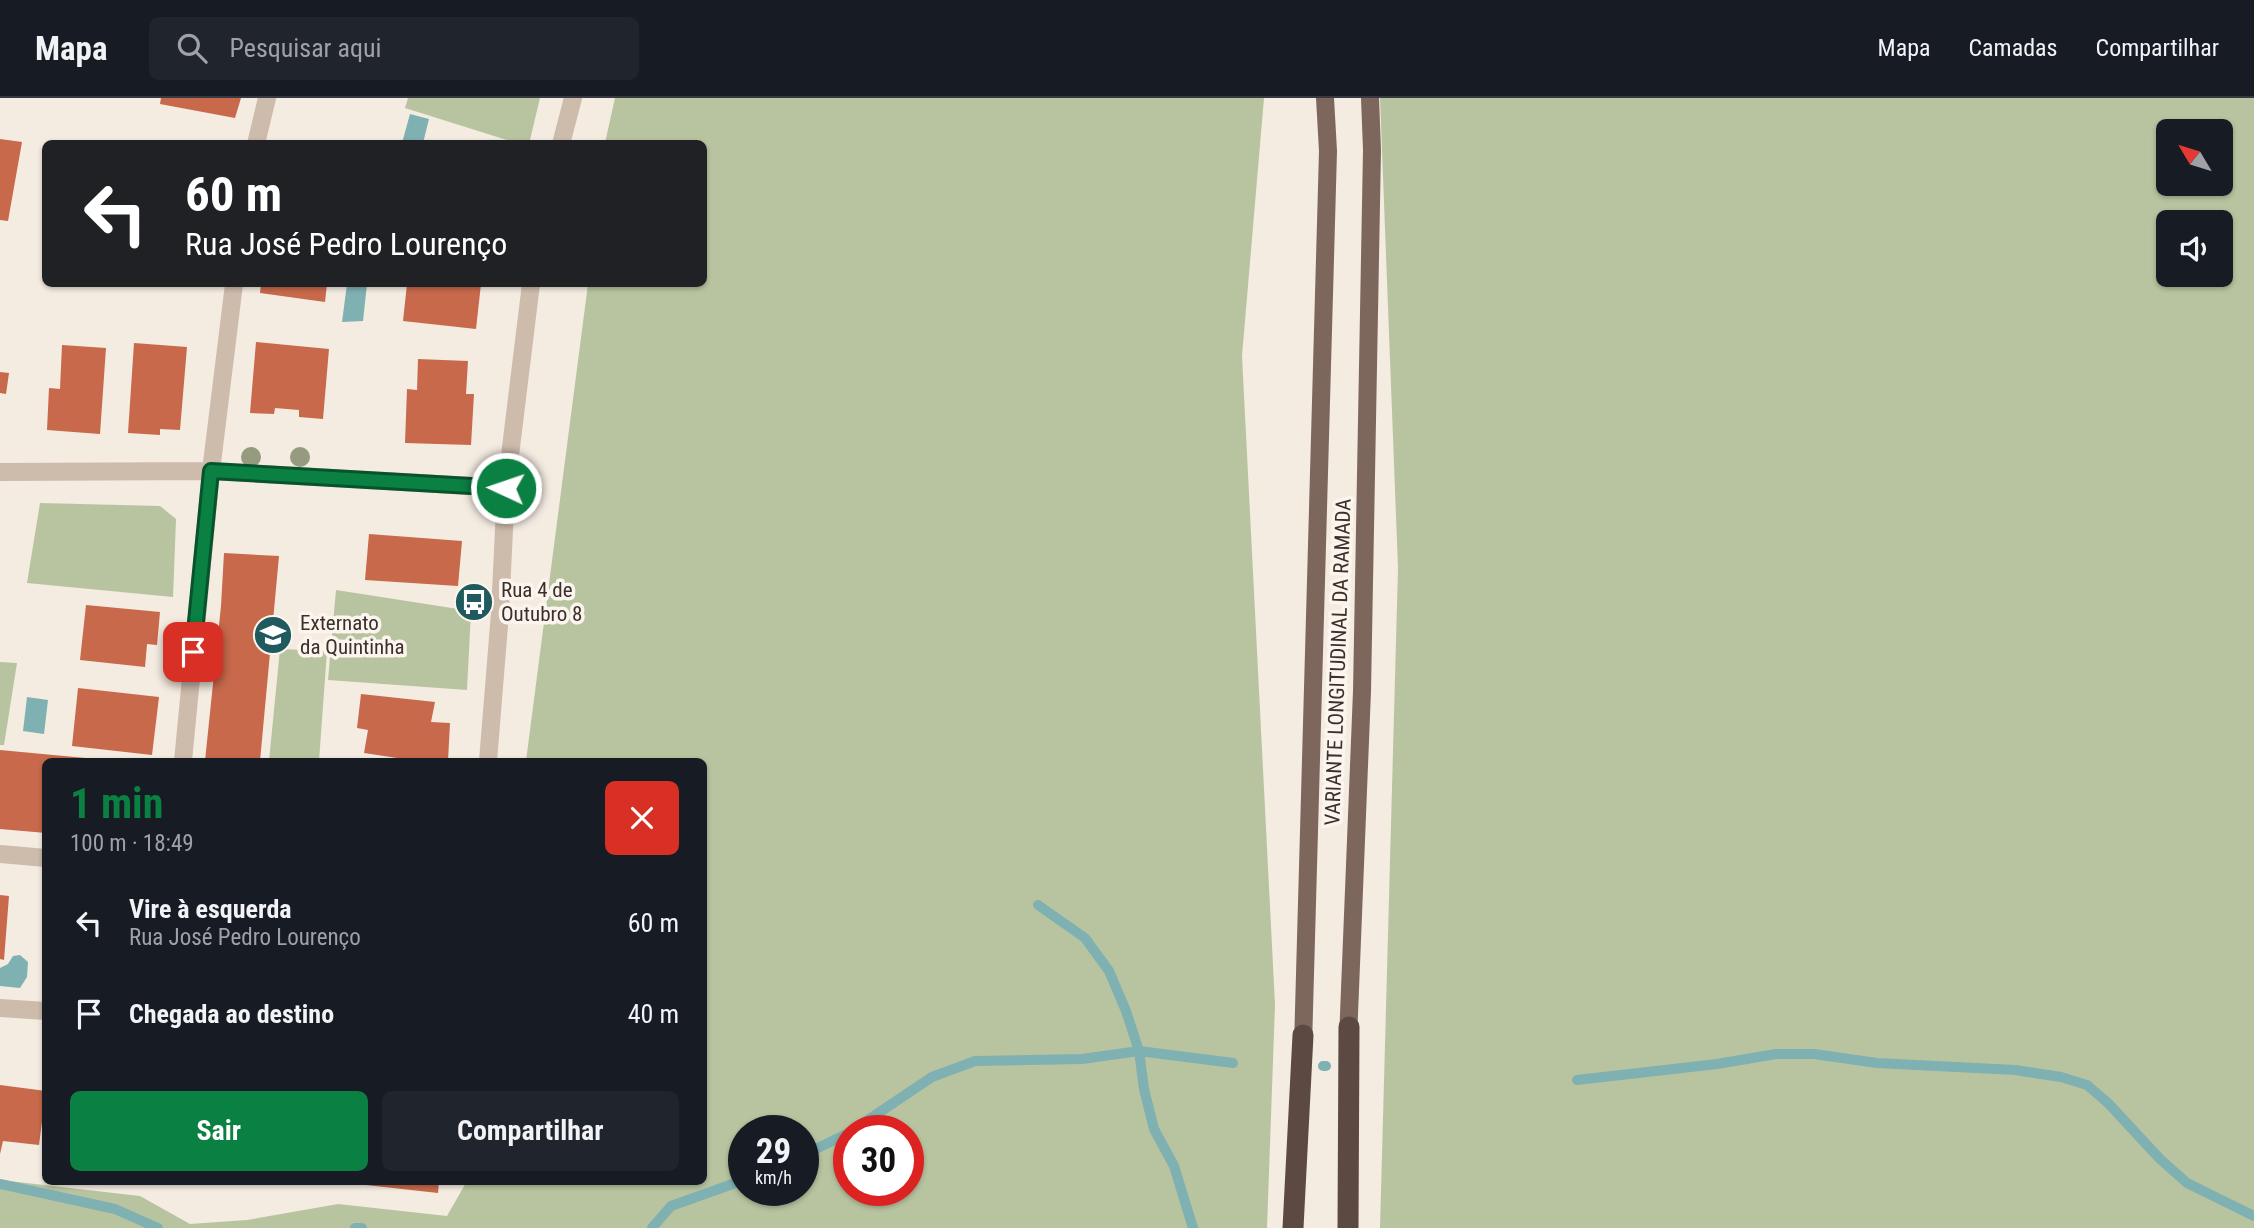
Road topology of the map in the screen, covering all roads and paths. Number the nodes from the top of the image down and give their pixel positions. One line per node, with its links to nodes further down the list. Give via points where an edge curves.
1 (267, 98): 5 (street)
2 (573, 98): 6 (street)
3 (1325, 98): 19 (main road, VARIANTE LONGITUDINAL DA RAMADA, via 1328,151)
4 (1370, 98): 18 (main road, VARIANTE LONGITUDINAL DA RAMADA, via 1362,691)
5 (257, 140)
6 (562, 140)
7 (234, 287): 9 (street)
8 (531, 287): 11 (street)
9 (211, 471): 10 (street); 11 (street); 12 (street)
10 (0, 472)
11 (506, 488): 13 (street)
12 (183, 758)
13 (488, 758)
14 (0, 854): 15 (street)
15 (42, 858)
16 (0, 1008): 17 (street)
17 (42, 1012)
18 (1349, 1027): 22 (main road, VARIANTE LONGITUDINAL DA RAMADA); 23 (highway)
19 (1303, 1035): 20 (highway); 21 (main road, VARIANTE LONGITUDINAL DA RAMADA)
20 (1293, 1228)
21 (1303, 1228)
22 (1340, 1228)
23 (1349, 1228)

